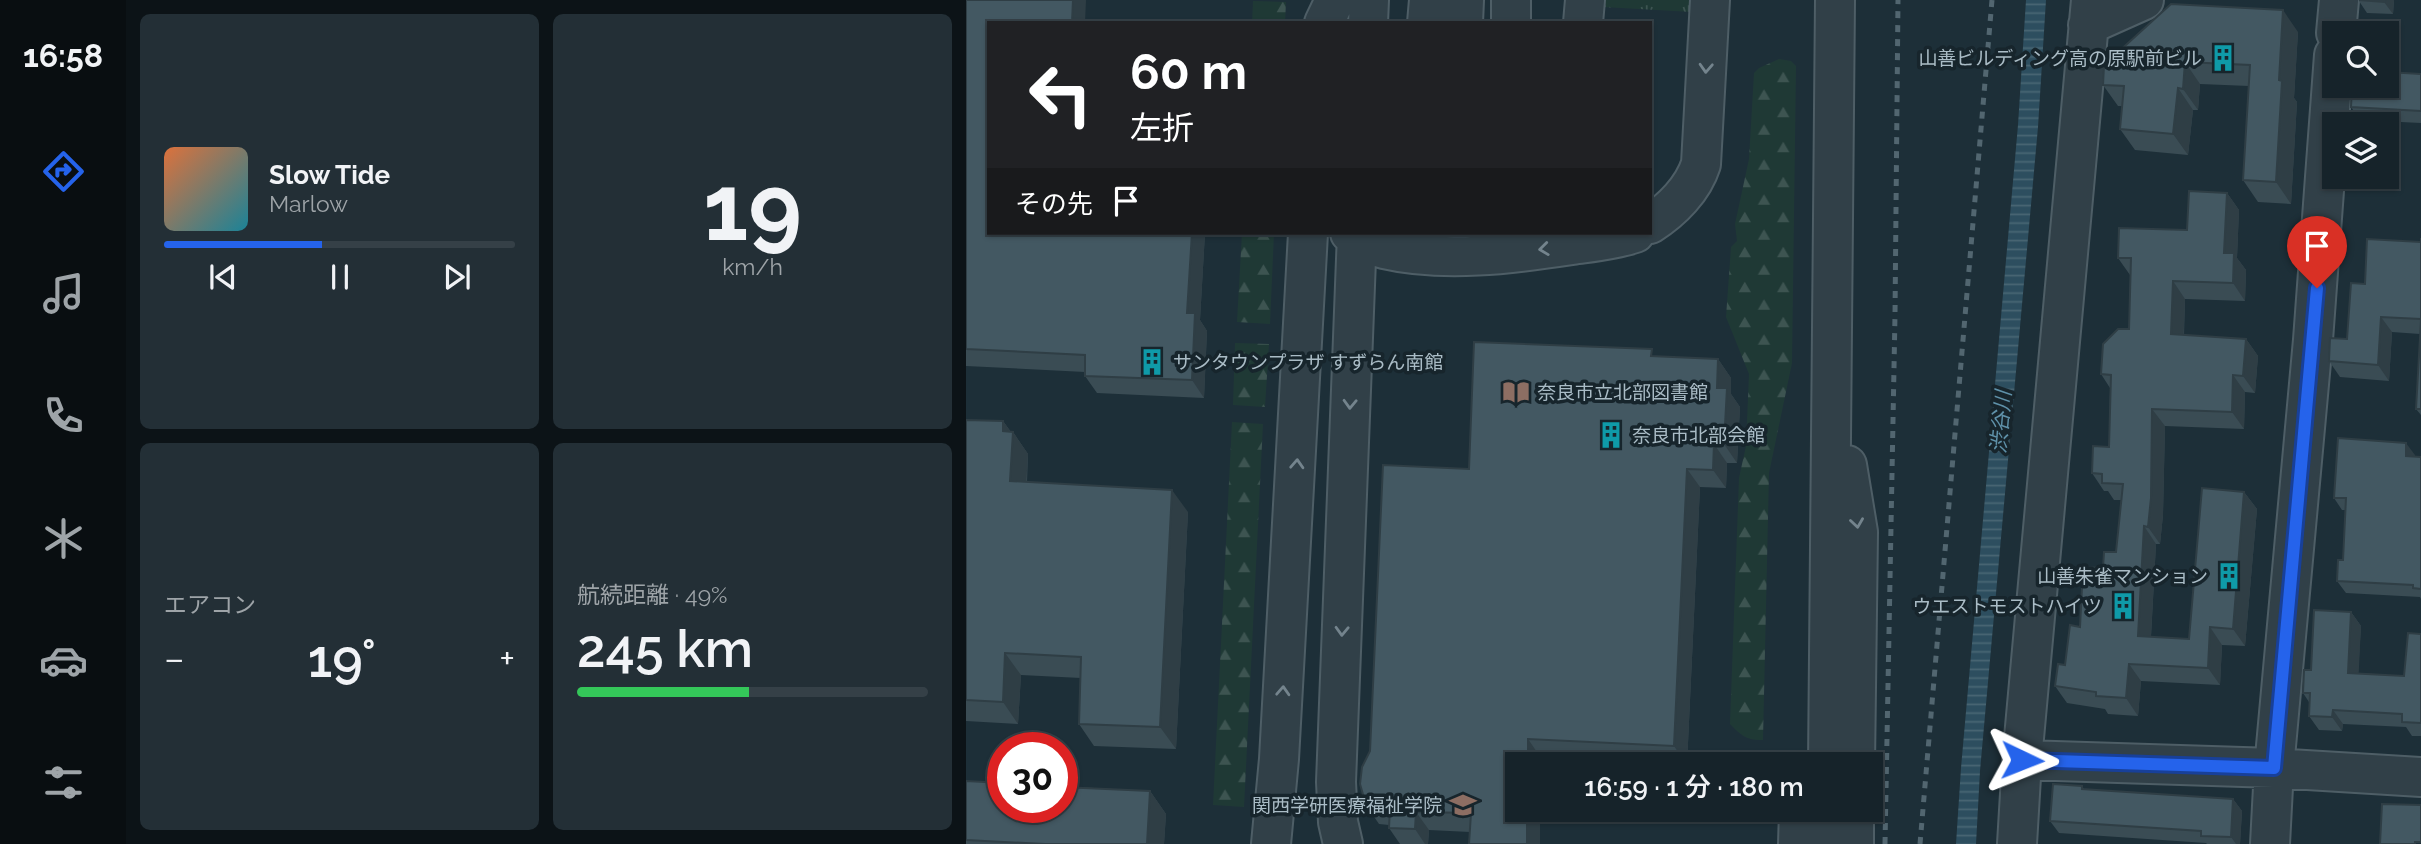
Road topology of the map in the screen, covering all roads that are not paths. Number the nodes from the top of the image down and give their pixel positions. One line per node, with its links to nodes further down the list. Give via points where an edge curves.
1 (1321, 0): 13 (street)
2 (1335, 0): 14 (street)
3 (1369, 0): 15 (street)
4 (1429, 0): 16 (street)
5 (1464, 0): 17 (street)
6 (1511, 0): 18 (street)
7 (1585, 0): 19 (street)
8 (1710, 0): 22 (street, one-way to 22, via 1697,178)
9 (1835, 0): 31 (street)
10 (2144, 0): 12 (street)
11 (2339, 0): 20 (street)
12 (2089, 13): 36 (street)
13 (1322, 21)
14 (1323, 21)
15 (1368, 21)
16 (1427, 21)
17 (1463, 21)
18 (1511, 21)
19 (1584, 21)
20 (2337, 21)
21 (2331, 98): 37 (street)
22 (1652, 222)
23 (1308, 235): 30 (street)
24 (1357, 235): 30 (street, via 1324,279)
25 (1358, 235): 29 (street)
26 (1360, 235): 28 (street, via 1382,248)
27 (1628, 235): 28 (street, one-way to 28, via 1538,250)
28 (1413, 253): 29 (street, via 1383,267 1370,280)
29 (1354, 311): 44 (street, one-way to 44, via 1336,782)
30 (1303, 322): 35 (street, one-way to 30)
31 (1830, 359): 32 (street, via 1809,516); 33 (street); 34 (street, one-way to 34, via 1858,533)
32 (1801, 752)
33 (1828, 752)
34 (1855, 752)
35 (1279, 759): 42 (street); 43 (street)
36 (2022, 760): 37 (street); 48 (street)
37 (2274, 768): 38 (street); 49 (street)
38 (2421, 777)
39 (1799, 822): 45 (street)
40 (1827, 822): 46 (street)
41 (1854, 822): 47 (street)
42 (1271, 844)
43 (1297, 844)
44 (1343, 844)
45 (1798, 844)
46 (1827, 844)
47 (1854, 844)
48 (2017, 844)
49 (2270, 844)

